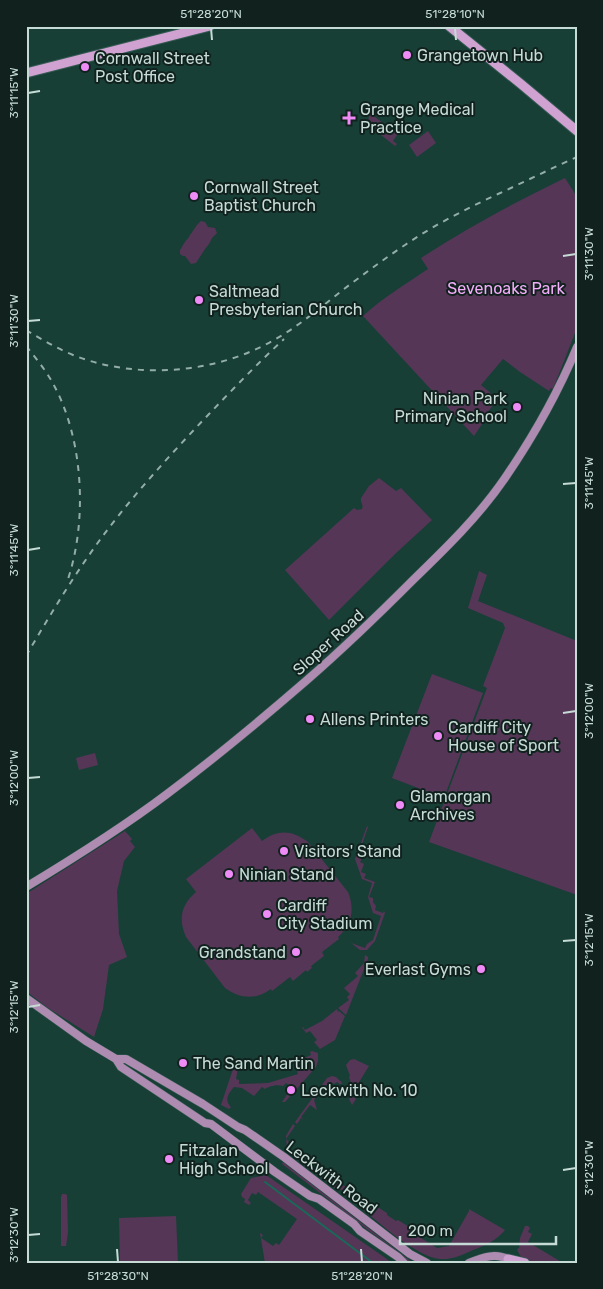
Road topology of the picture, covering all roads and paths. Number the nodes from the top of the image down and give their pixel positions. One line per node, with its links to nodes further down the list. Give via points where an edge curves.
1 (210, 26): 3 (main road)
2 (449, 26): 4 (main road)
3 (26, 73)
4 (577, 131)
5 (577, 348): 6 (main road, Sloper Road, via 558,390 504,479 445,550 371,622 256,724 116,830)
6 (26, 887)
7 (26, 998): 8 (main road, Leckwith Road)
8 (116, 1058): 10 (main road, Leckwith Road, via 121,1066 211,1124 310,1196 319,1199); 11 (main road, Leckwith Road, via 126,1059 248,1132 410,1254)
9 (510, 1261): 12 (main road, via 491,1256); 13 (main road)
10 (404, 1263)
11 (427, 1263)
12 (469, 1263)
13 (525, 1263)

